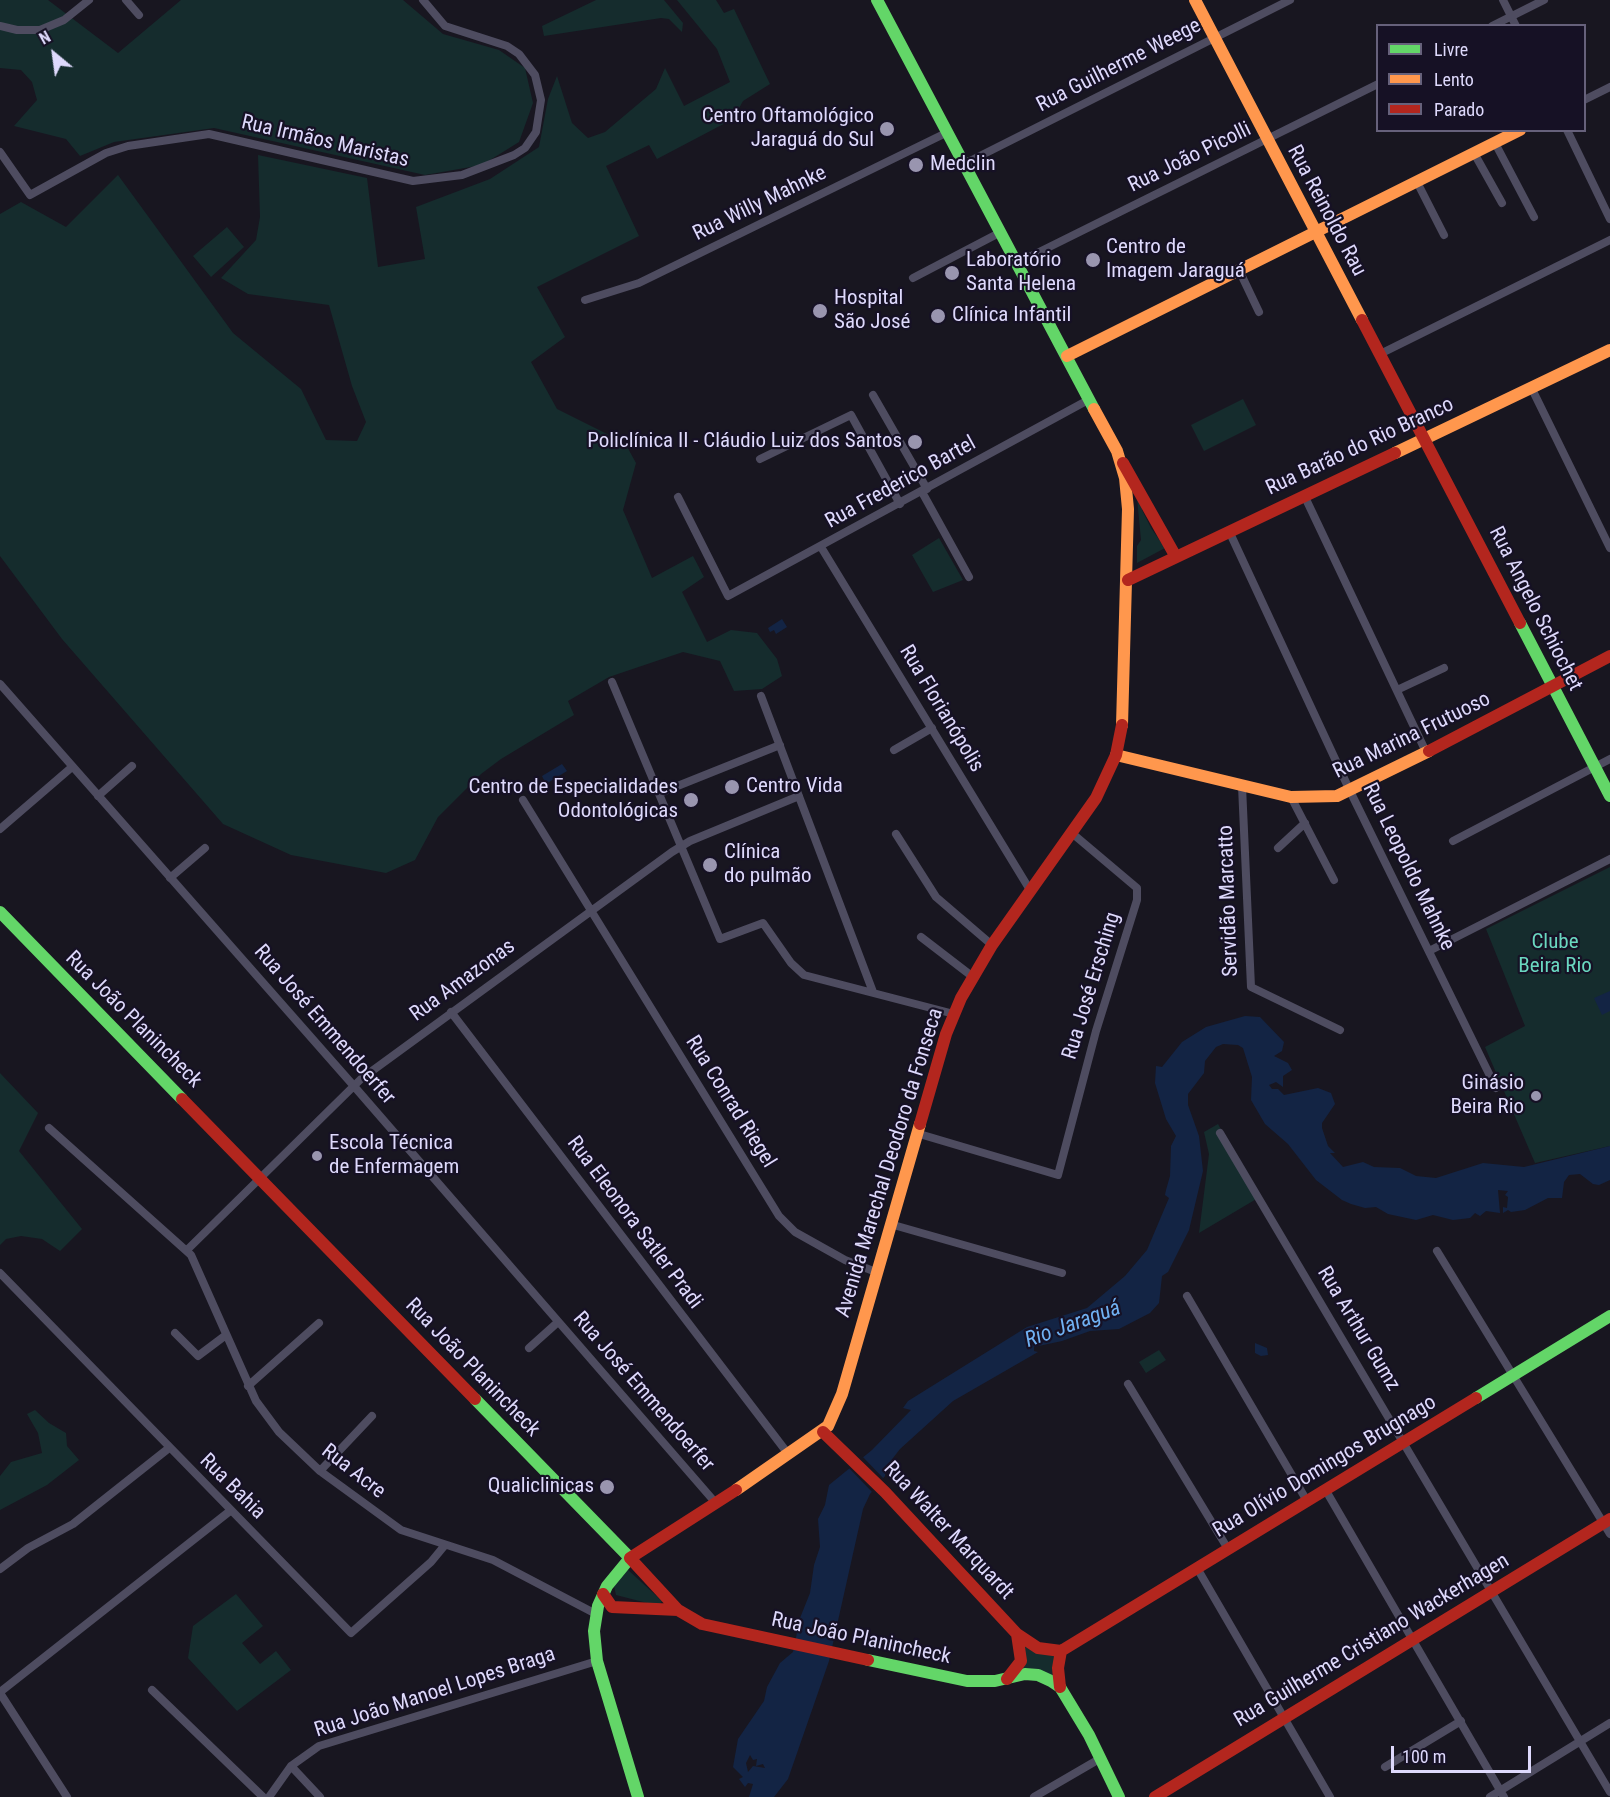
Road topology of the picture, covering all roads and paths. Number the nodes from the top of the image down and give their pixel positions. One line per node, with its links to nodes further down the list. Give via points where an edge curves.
1 (89, 0): 13 (street, via 64,20 40,30)
2 (126, 0): 9 (street)
3 (423, 0): 23 (street, Rua Irmãos Maristas, via 445,26 497,41 519,54 535,75 541,100 536,132 525,148 462,175 413,181 209,134 106,153 30,195)
4 (877, 0): 18 (main road, Avenida Marechal Deodoro da Fonseca)
5 (1195, 0): 14 (main road, Rua Reinoldo Rau)
6 (1290, 0): 14 (street, Rua Guilherme Weege)
7 (1503, 0): 10 (street)
8 (1544, 0): 10 (street)
9 (139, 15)
10 (1511, 16): 11 (street); 12 (street)
11 (1496, 24)
12 (1515, 24)
13 (0, 26)
14 (1215, 38): 21 (main road, Rua Reinoldo Rau); 25 (street, Rua Guilherme Weege)
15 (1376, 85): 21 (street, Rua João Picolli)
16 (1610, 87): 17 (street)
17 (1586, 99)
18 (948, 132): 25 (main road, Avenida Marechal Deodoro da Fonseca); 37 (street, Rua Willy Mahnke, via 643,281)
19 (1516, 132): 22 (main road)
20 (1567, 132): 29 (street)
21 (1267, 140): 30 (main road, Rua Reinoldo Rau); 34 (street, Rua João Picolli)
22 (1495, 143): 24 (main road); 28 (street)
23 (0, 152)
24 (1474, 153): 26 (main road); 27 (street)
25 (964, 164): 31 (main road, Avenida Marechal Deodoro da Fonseca)
26 (1417, 182): 30 (main road); 32 (street)
27 (1502, 203)
28 (1534, 217)
29 (1610, 219)
30 (1315, 231): 35 (main road); 40 (main road, Rua Reinoldo Rau)
31 (1001, 232): 34 (main road, Avenida Marechal Deodoro da Fonseca); 36 (street)
32 (1444, 235)
33 (1610, 240): 40 (street)
34 (1017, 263): 41 (main road, Avenida Marechal Deodoro da Fonseca)
35 (1239, 270): 38 (street); 41 (main road)
36 (913, 278)
37 (585, 300)
38 (1259, 312)
39 (1610, 350): 42 (main road, Rua Barão do Rio Branco)
40 (1380, 354): 45 (main road, Rua Reinoldo Rau)
41 (1067, 356): 44 (main road, Avenida Marechal Deodoro da Fonseca)
42 (1531, 387): 45 (main road, Rua Barão do Rio Branco); 54 (street)
43 (873, 395): 48 (street)
44 (1090, 399): 46 (main road, Avenida Marechal Deodoro da Fonseca); 48 (street, Rua Frederico Bartel)
45 (1424, 439): 49 (main road, Rua Barão do Rio Branco); 62 (main road, Rua Angelo Schiochet)
46 (1117, 451): 55 (main road); 57 (main road, Avenida Marechal Deodoro da Fonseca, via 1128,509)
47 (760, 459): 51 (street, via 851,415)
48 (925, 491): 51 (street, Rua Frederico Bartel); 56 (street)
49 (1304, 495): 52 (main road, Rua Barão do Rio Branco); 63 (street)
50 (678, 497): 53 (street, Rua Frederico Bartel, via 728,596)
51 (900, 504): 53 (street, Rua Frederico Bartel)
52 (1229, 531): 55 (main road, Rua Barão do Rio Branco); 75 (street, Rua Leopoldo Mahnke)
53 (820, 547): 65 (street, Rua Florianópolis)
54 (1610, 548)
55 (1176, 557): 57 (main road, Rua Barão do Rio Branco)
56 (969, 577)
57 (1128, 580): 69 (main road, Avenida Marechal Deodoro da Fonseca, via 1126,690)
58 (1610, 656): 62 (main road, Rua Marina Frutuoso)
59 (1444, 668): 63 (street)
60 (612, 682): 76 (street)
61 (0, 684): 72 (street, Rua José Emmendoerfer)
62 (1553, 686): 68 (main road, Rua Marina Frutuoso); 73 (main road, Rua Angelo Schiochet)
63 (1397, 690): 68 (street)
64 (761, 696): 66 (street)
65 (932, 728): 67 (street); 93 (street, Rua Florianópolis)
66 (780, 745): 76 (street); 78 (street)
67 (894, 750)
68 (1426, 752): 75 (main road, Rua Marina Frutuoso)
69 (1116, 755): 74 (main road, Rua Marina Frutuoso); 85 (main road, Avenida Marechal Deodoro da Fonseca, via 1096,798)
70 (1610, 759): 73 (street)
71 (132, 766): 77 (street)
72 (72, 767): 77 (street, Rua José Emmendoerfer); 83 (street)
73 (1595, 767): 79 (main road, Rua Angelo Schiochet); 86 (street)
74 (1242, 786): 80 (main road, Rua Marina Frutuoso); 103 (street, Servidão Marcatto, via 1251,987)
75 (1350, 791): 80 (main road, Rua Marina Frutuoso, via 1337,796); 98 (street, Rua Leopoldo Mahnke)
76 (660, 794): 87 (street)
77 (98, 796): 91 (street, Rua José Emmendoerfer)
78 (799, 796): 87 (street, Rua Amazonas); 100 (street)
79 (1610, 796)
80 (1292, 797): 82 (street)
81 (523, 800): 94 (street, Rua Conrad Riegel)
82 (1305, 823): 89 (street); 92 (street)
83 (0, 829)
84 (896, 834): 97 (street, via 936,897)
85 (1072, 834): 93 (main road, Avenida Marechal Deodoro da Fonseca); 107 (street, Rua José Ersching, via 1137,888 1137,900 1096,1030 1058,1175)
86 (1453, 841)
87 (682, 845): 94 (street, Rua Amazonas); 100 (street, via 720,939 763,923 804,975)
88 (205, 848): 91 (street)
89 (1278, 848)
90 (1610, 859): 98 (street)
91 (170, 878): 104 (street, Rua José Emmendoerfer)
92 (1334, 880)
93 (1030, 890): 97 (main road, Avenida Marechal Deodoro da Fonseca)
94 (592, 910): 101 (street, Rua Amazonas); 113 (street, Rua Conrad Riegel, via 779,1215 795,1232)
95 (0, 912): 109 (main road, Rua João Planincheck)
96 (921, 938): 99 (street)
97 (992, 945): 99 (main road, Avenida Marechal Deodoro da Fonseca)
98 (1429, 951): 105 (street, Rua Leopoldo Mahnke)
99 (973, 977): 102 (main road, Avenida Marechal Deodoro da Fonseca)
100 (873, 992): 102 (street)
101 (451, 1012): 104 (street, Rua Amazonas); 130 (street, Rua Eleonora Satler Pradi)
102 (954, 1014): 107 (main road, Avenida Marechal Deodoro da Fonseca)
103 (1340, 1030)
104 (353, 1085): 109 (street, Rua Amazonas); 118 (street, Rua José Emmendoerfer)
105 (1496, 1088)
106 (49, 1128): 111 (street)
107 (916, 1133): 110 (main road, Avenida Marechal Deodoro da Fonseca)
108 (1220, 1133): 128 (street, Rua Arthur Gumz)
109 (260, 1176): 111 (street, Rua Amazonas); 139 (main road, Rua João Planincheck)
110 (890, 1224): 113 (main road, Avenida Marechal Deodoro da Fonseca); 115 (street)
111 (187, 1250): 121 (street, Rua Acre)
112 (1437, 1251): 123 (street)
113 (876, 1272): 127 (main road, Avenida Marechal Deodoro da Fonseca, via 842,1394)
114 (0, 1273): 129 (street, Rua Bahia)
115 (1062, 1273)
116 (1187, 1296): 134 (street)
117 (1610, 1316): 123 (main road, Rua Olívio Domingos Brugnago)
118 (558, 1322): 122 (street); 133 (street, Rua José Emmendoerfer)
119 (319, 1323): 125 (street)
120 (175, 1333): 121 (street, via 198,1356)
121 (226, 1335): 125 (street, Rua Acre)
122 (529, 1348)
123 (1513, 1376): 128 (main road, Rua Olívio Domingos Brugnago); 136 (street)
124 (1128, 1384): 138 (street)
125 (248, 1386): 131 (street, Rua Acre, via 279,1432)
126 (372, 1416): 131 (street)
127 (823, 1431): 130 (main road); 146 (main road, Rua Walter Marquardt)
128 (1404, 1442): 132 (main road, Rua Olívio Domingos Brugnago); 142 (street, Rua Arthur Gumz)
129 (169, 1448): 135 (street, Rua Bahia); 141 (street, via 74,1524 22,1552)
130 (789, 1455): 133 (main road)
131 (320, 1472): 137 (street, Rua Acre, via 401,1530)
132 (1325, 1490): 134 (main road, Rua Olívio Domingos Brugnago); 147 (street)
133 (714, 1501): 139 (main road)
134 (1307, 1501): 138 (main road, Rua Olívio Domingos Brugnago)
135 (230, 1511): 137 (street, Rua Bahia, via 351,1633); 153 (street)
136 (1608, 1525): 142 (main road, Rua Guilherme Cristiano Wackerhagen)
137 (445, 1545): 145 (street, Rua Acre, via 493,1560)
138 (1228, 1549): 140 (main road, Rua Olívio Domingos Brugnago)
139 (630, 1558): 143 (main road); 144 (main road, Rua João Planincheck)
140 (1197, 1568): 148 (main road, Rua Olívio Domingos Brugnago); 154 (street)
141 (0, 1569)
142 (1493, 1591): 147 (main road, Rua Guilherme Cristiano Wackerhagen); 157 (street, Rua Arthur Gumz)
143 (603, 1594): 144 (main road, via 612,1607); 145 (main road)
144 (678, 1610): 150 (main road, Rua João Planincheck, via 702,1624 898,1667 968,1681)
145 (596, 1614): 149 (main road)
146 (1017, 1634): 148 (main road, Rua Walter Marquardt, via 1038,1648); 150 (main road, via 1021,1661)
147 (1413, 1639): 154 (main road, Rua Guilherme Cristiano Wackerhagen); 155 (street)
148 (1060, 1651): 151 (main road)
149 (597, 1661): 159 (street, Rua João Manoel Lopes Braga, via 341,1737 319,1746); 167 (main road)
150 (1007, 1679): 151 (main road, via 1038,1675)
151 (1060, 1687): 158 (main road)
152 (152, 1690): 164 (street)
153 (0, 1693): 163 (street)
154 (1284, 1718): 170 (main road, Rua Guilherme Cristiano Wackerhagen); 171 (street)
155 (1461, 1721): 160 (street); 162 (street)
156 (1610, 1723): 157 (street)
157 (1581, 1741): 161 (street, Rua Arthur Gumz); 162 (street)
158 (1101, 1758): 168 (street); 169 (main road)
159 (291, 1766): 165 (street, Rua João Manoel Lopes Braga); 166 (street)
160 (1385, 1767)
161 (1610, 1792)
162 (1502, 1794): 172 (street)
163 (67, 1797)
164 (263, 1797)
165 (269, 1797)
166 (320, 1797)
167 (638, 1797)
168 (1034, 1797)
169 (1119, 1797)
170 (1155, 1797)
171 (1330, 1797)
172 (1490, 1797)

